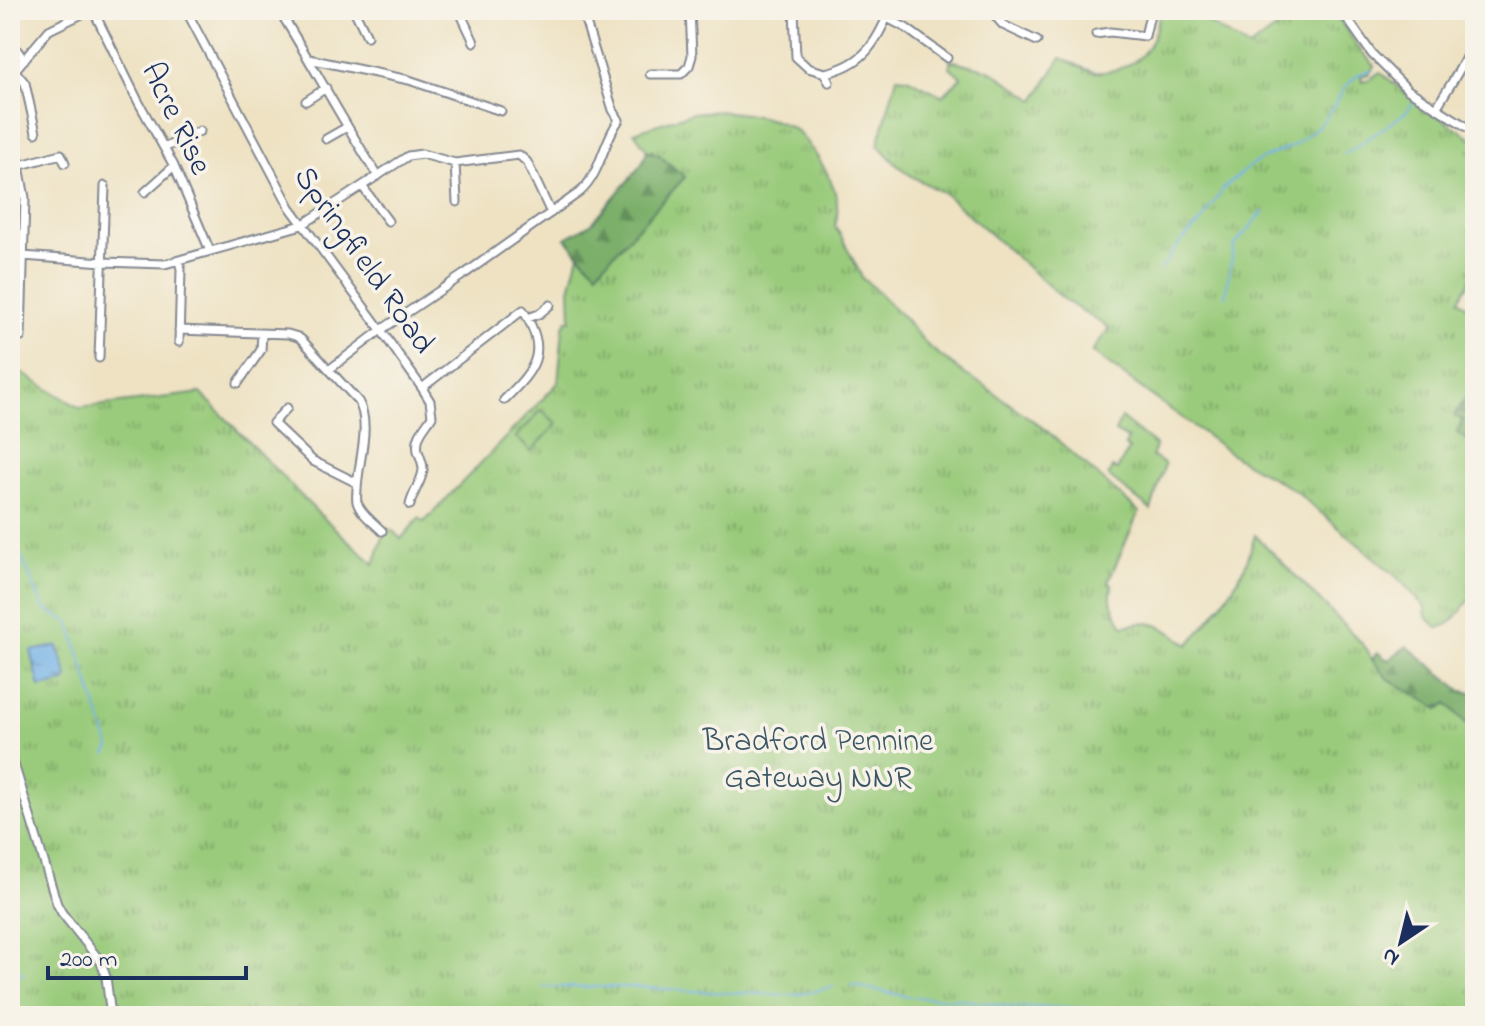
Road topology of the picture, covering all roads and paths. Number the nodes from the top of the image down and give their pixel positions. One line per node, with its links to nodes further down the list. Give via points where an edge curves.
1 (92, 10): 24 (street, via 49,30); 38 (street, Acre Rise)
2 (186, 10): 51 (street, Springfield Road)
3 (279, 10): 23 (street)
4 (354, 10): 15 (street)
5 (459, 10): 19 (street)
6 (582, 10): 49 (street, via 619,120 588,185)
7 (690, 10): 27 (street, via 689,66 681,74)
8 (794, 10): 26 (street, via 796,57)
9 (990, 10): 18 (street, via 1003,25)
10 (1151, 10): 16 (street)
11 (1341, 10): 31 (street, via 1382,66)
12 (1467, 10): 21 (street, via 1474,21)
13 (889, 14): 22 (street); 26 (street, via 868,51)
14 (1096, 34): 16 (street)
15 (367, 36)
16 (1145, 36): 20 (street)
17 (10, 40): 24 (street)
18 (1037, 41)
19 (474, 42)
20 (1141, 44)
21 (1471, 56): 31 (street)
22 (947, 58)
23 (309, 59): 29 (street); 32 (street, via 409,80)
24 (24, 60): 25 (street)
25 (13, 73): 36 (street, via 25,83)
26 (825, 73): 28 (street)
27 (650, 74)
28 (829, 82)
29 (326, 88): 30 (street); 33 (street)
30 (306, 101)
31 (1437, 107): 35 (street)
32 (501, 111)
33 (347, 127): 37 (street); 44 (street)
34 (200, 131): 38 (street)
35 (1475, 132)
36 (36, 133)
37 (326, 139)
38 (164, 148): 42 (street, Acre Rise)
39 (65, 163): 41 (street, via 61,154)
40 (455, 163): 44 (street, via 417,154); 48 (street); 49 (street, via 519,155)
41 (19, 166): 43 (street); 54 (street, via 25,198)
42 (174, 166): 47 (street); 52 (street, Acre Rise)
43 (10, 168)
44 (378, 176): 46 (street)
45 (105, 186): 56 (street)
46 (362, 186): 50 (street); 51 (street)
47 (145, 192)
48 (457, 202)
49 (551, 213): 60 (street)
50 (388, 221)
51 (302, 225): 52 (street); 60 (street, Springfield Road)
52 (210, 251): 55 (street)
53 (10, 253): 54 (street)
54 (23, 256): 56 (street); 62 (street)
55 (179, 261): 56 (street); 59 (street)
56 (103, 262): 64 (street)
57 (550, 305): 58 (street, via 539,314)
58 (525, 314): 67 (street); 68 (street, via 537,338 535,357)
59 (179, 330): 61 (street); 63 (street)
60 (381, 330): 65 (street); 67 (street, Springfield Road)
61 (262, 334): 65 (street, via 298,337); 66 (street, via 261,350)
62 (21, 337)
63 (179, 342)
64 (99, 358)
65 (330, 369): 70 (street, via 363,411)
66 (238, 383)
67 (422, 388): 71 (street, Springfield Road, via 432,412 418,438 423,469)
68 (504, 400)
69 (287, 408): 70 (street, via 273,423 313,461)
70 (357, 483): 72 (street, via 357,502)
71 (410, 505)
72 (382, 531)
73 (10, 751): 74 (street, via 57,904 101,962)
74 (111, 1016)

